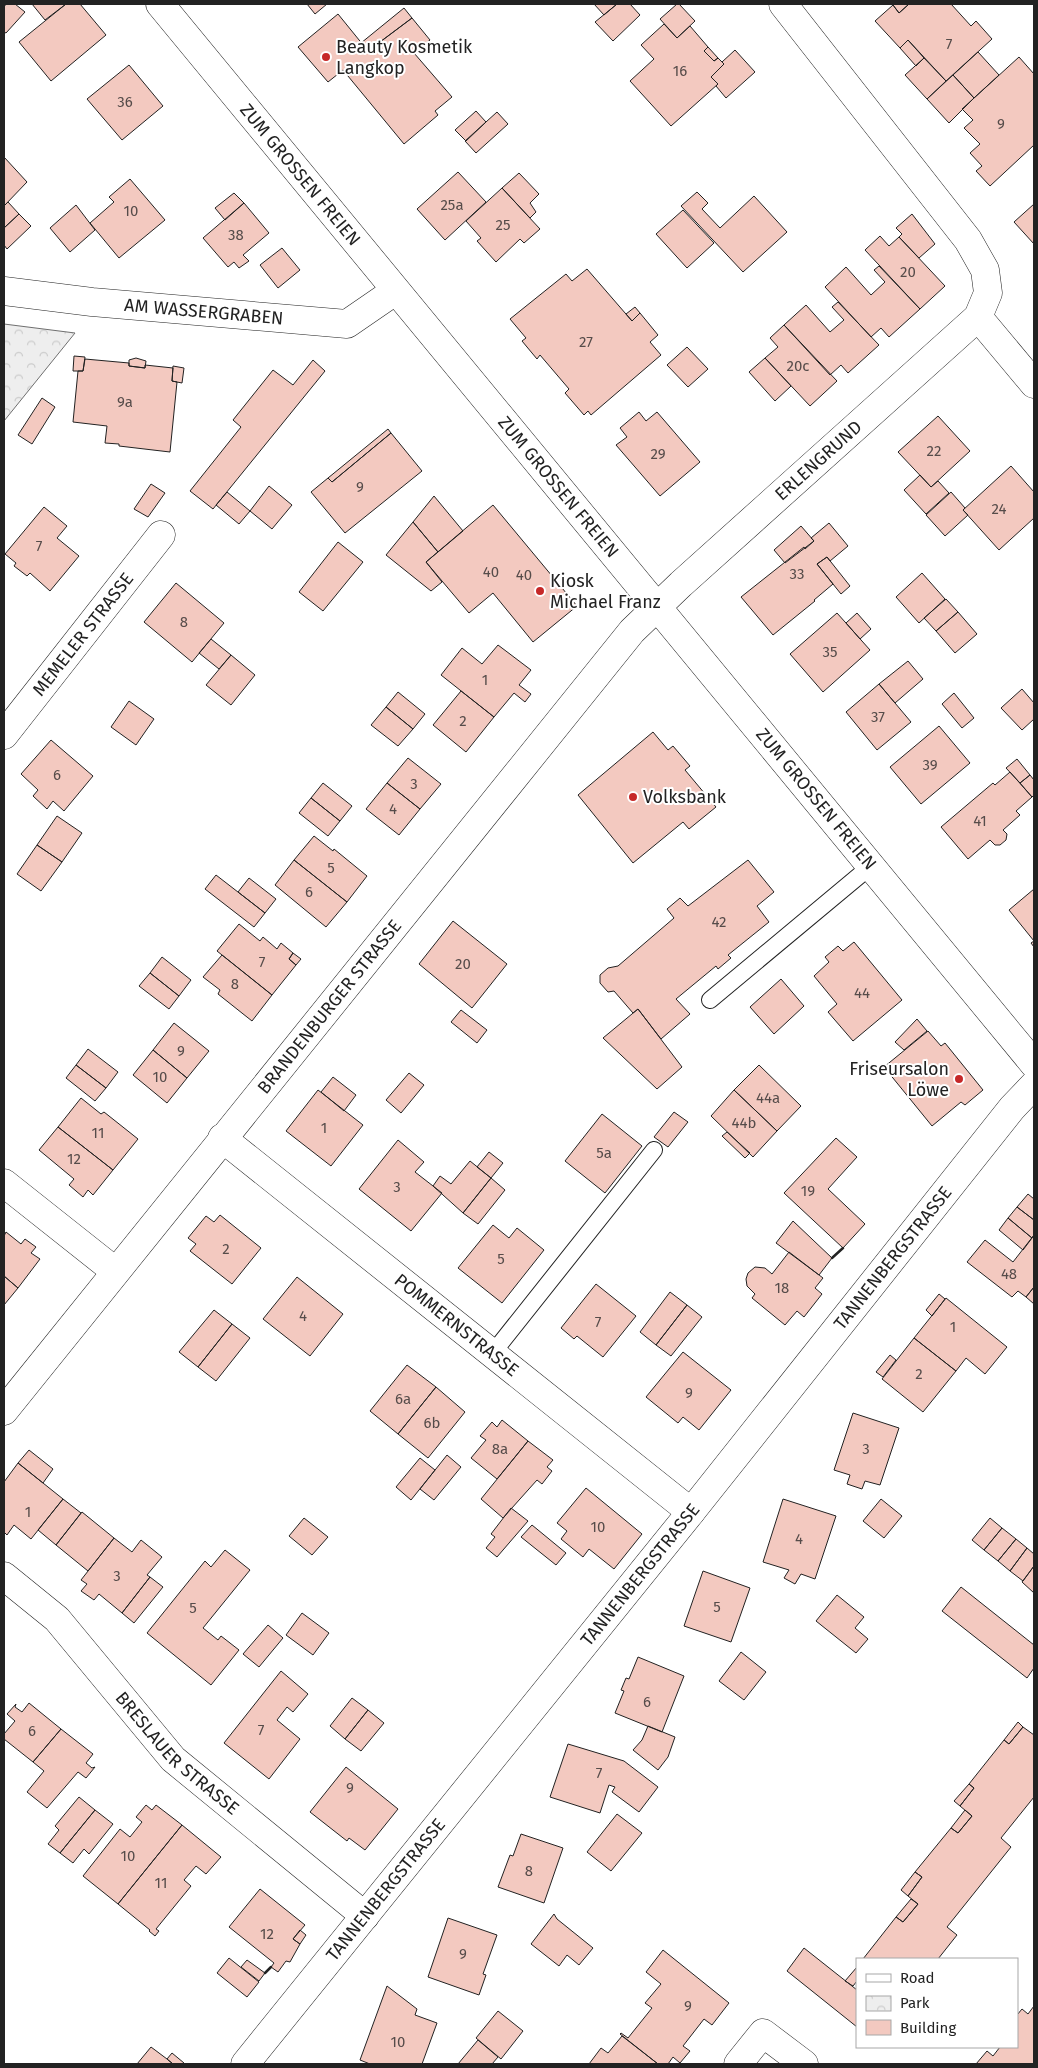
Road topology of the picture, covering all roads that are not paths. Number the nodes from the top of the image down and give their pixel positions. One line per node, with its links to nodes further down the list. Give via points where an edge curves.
1 (160, 4): 4 (street, ZUM GROSSEN FREIEN)
2 (783, 4): 5 (street, ERLENGRUND, via 968,240 985,270 988,294)
3 (4, 291): 4 (street, AM WASSERGRABEN, via 92,302 348,324)
4 (395, 291): 8 (street, ZUM GROSSEN FREIEN)
5 (978, 317): 6 (street); 8 (street, ERLENGRUND)
6 (1034, 384)
7 (161, 535): 9 (street, MEMELER STRASSE)
8 (658, 605): 10 (street, ZUM GROSSEN FREIEN); 14 (street, BRANDENBURGER STRASSE, via 632,631)
9 (4, 735)
10 (872, 866): 11 (lane); 12 (street, ZUM GROSSEN FREIEN)
11 (710, 1000)
12 (1034, 1064)
13 (1034, 1085): 20 (street, TANNENBERGSTRASSE, via 1012,1108)
14 (222, 1138): 17 (street, BRANDENBURGER STRASSE); 18 (street, POMMERNSTRASSE)
15 (654, 1150): 18 (lane)
16 (4, 1184): 17 (street)
17 (115, 1272): 19 (street, BRANDENBURGER STRASSE)
18 (492, 1354): 20 (street, POMMERNSTRASSE)
19 (4, 1411)
20 (691, 1512): 22 (street, TANNENBERGSTRASSE)
21 (4, 1576): 22 (street, BRESLAUER STRASSE, via 57,1619 172,1759)
22 (364, 1916): 23 (street, TANNENBERGSTRASSE)
23 (245, 2064)
24 (738, 2064): 25 (street, via 763,2033)
25 (804, 2064)

